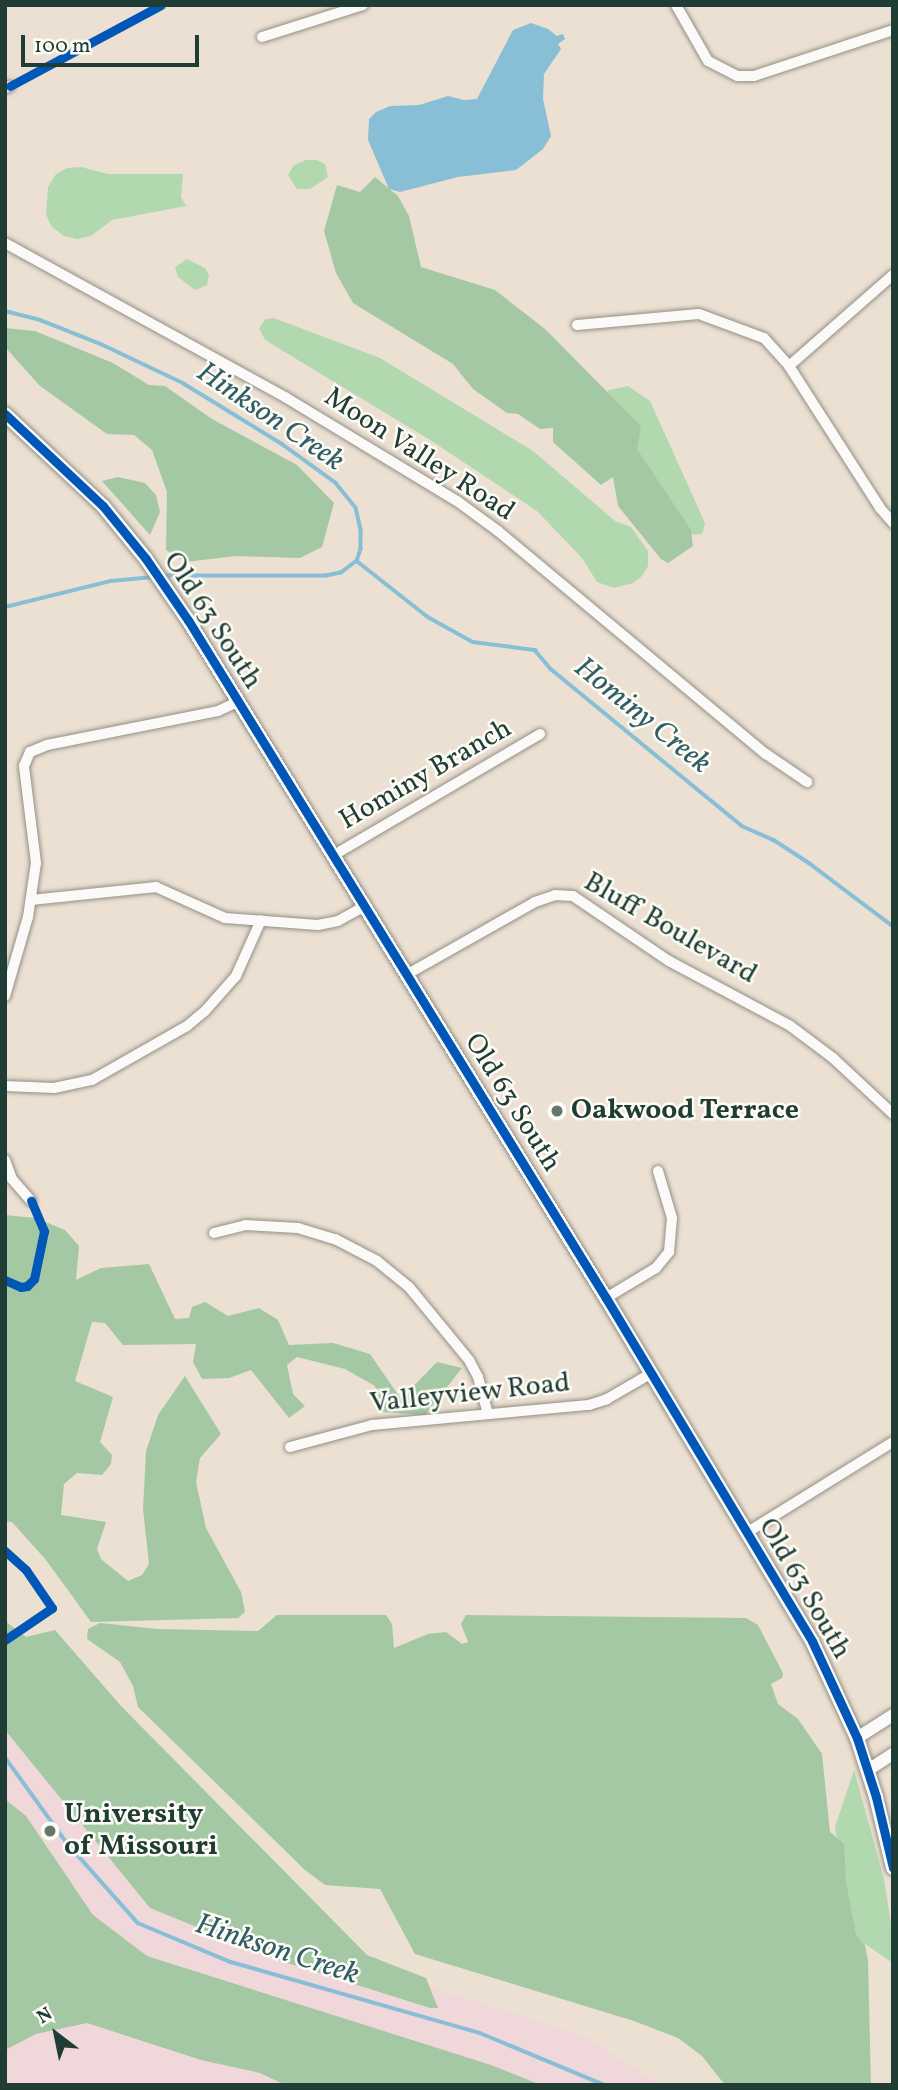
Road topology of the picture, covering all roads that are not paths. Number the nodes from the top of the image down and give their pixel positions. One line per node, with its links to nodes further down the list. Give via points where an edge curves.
1 (363, 5): 4 (street)
2 (676, 5): 3 (street, via 708,61 737,76 754,76)
3 (893, 30)
4 (262, 37)
5 (5, 243): 13 (street, Moon Valley Road, via 285,397 457,501 766,754)
6 (893, 275): 8 (street)
7 (577, 326): 8 (street, via 699,314 764,338)
8 (789, 366): 10 (street)
9 (5, 414): 11 (main road, Old 63 South, via 125,531)
10 (893, 523)
11 (237, 702): 14 (main road, Old 63 South); 15 (street, via 205,714 30,752 24,766 36,850)
12 (540, 734): 14 (street, Hominy Branch)
13 (807, 782)
14 (334, 855): 16 (main road, Old 63 South)
15 (31, 900): 17 (street, via 156,887 225,918); 19 (street)
16 (363, 907): 17 (street, via 329,924); 18 (main road, Old 63 South)
17 (261, 920): 20 (street, via 236,976 187,1026 92,1080 54,1088)
18 (406, 975): 21 (street, Bluff Boulevard, via 535,902 555,895 573,896 669,961 789,1025 833,1058); 26 (main road, Old 63 South)
19 (5, 996)
20 (5, 1086)
21 (893, 1114)
22 (5, 1160): 24 (street, via 12,1179)
23 (658, 1171): 26 (street, via 672,1218 669,1252 656,1268)
24 (31, 1201)
25 (214, 1233): 28 (street, via 245,1225 298,1228 335,1239 377,1261 409,1287 469,1360)
26 (606, 1298): 27 (main road, Old 63 South)
27 (650, 1374): 28 (street, Valleyview Road, via 589,1405); 31 (main road, Old 63 South)
28 (488, 1414): 30 (street, Valleyview Road, via 372,1425)
29 (893, 1442): 31 (street)
30 (290, 1447)
31 (746, 1533): 33 (main road, Old 63 South, via 812,1641)
32 (893, 1715): 33 (street)
33 (857, 1738): 35 (main road, Old 63 South)
34 (893, 1755): 35 (street)
35 (868, 1770): 36 (main road, Old 63 South)
36 (893, 1868)

